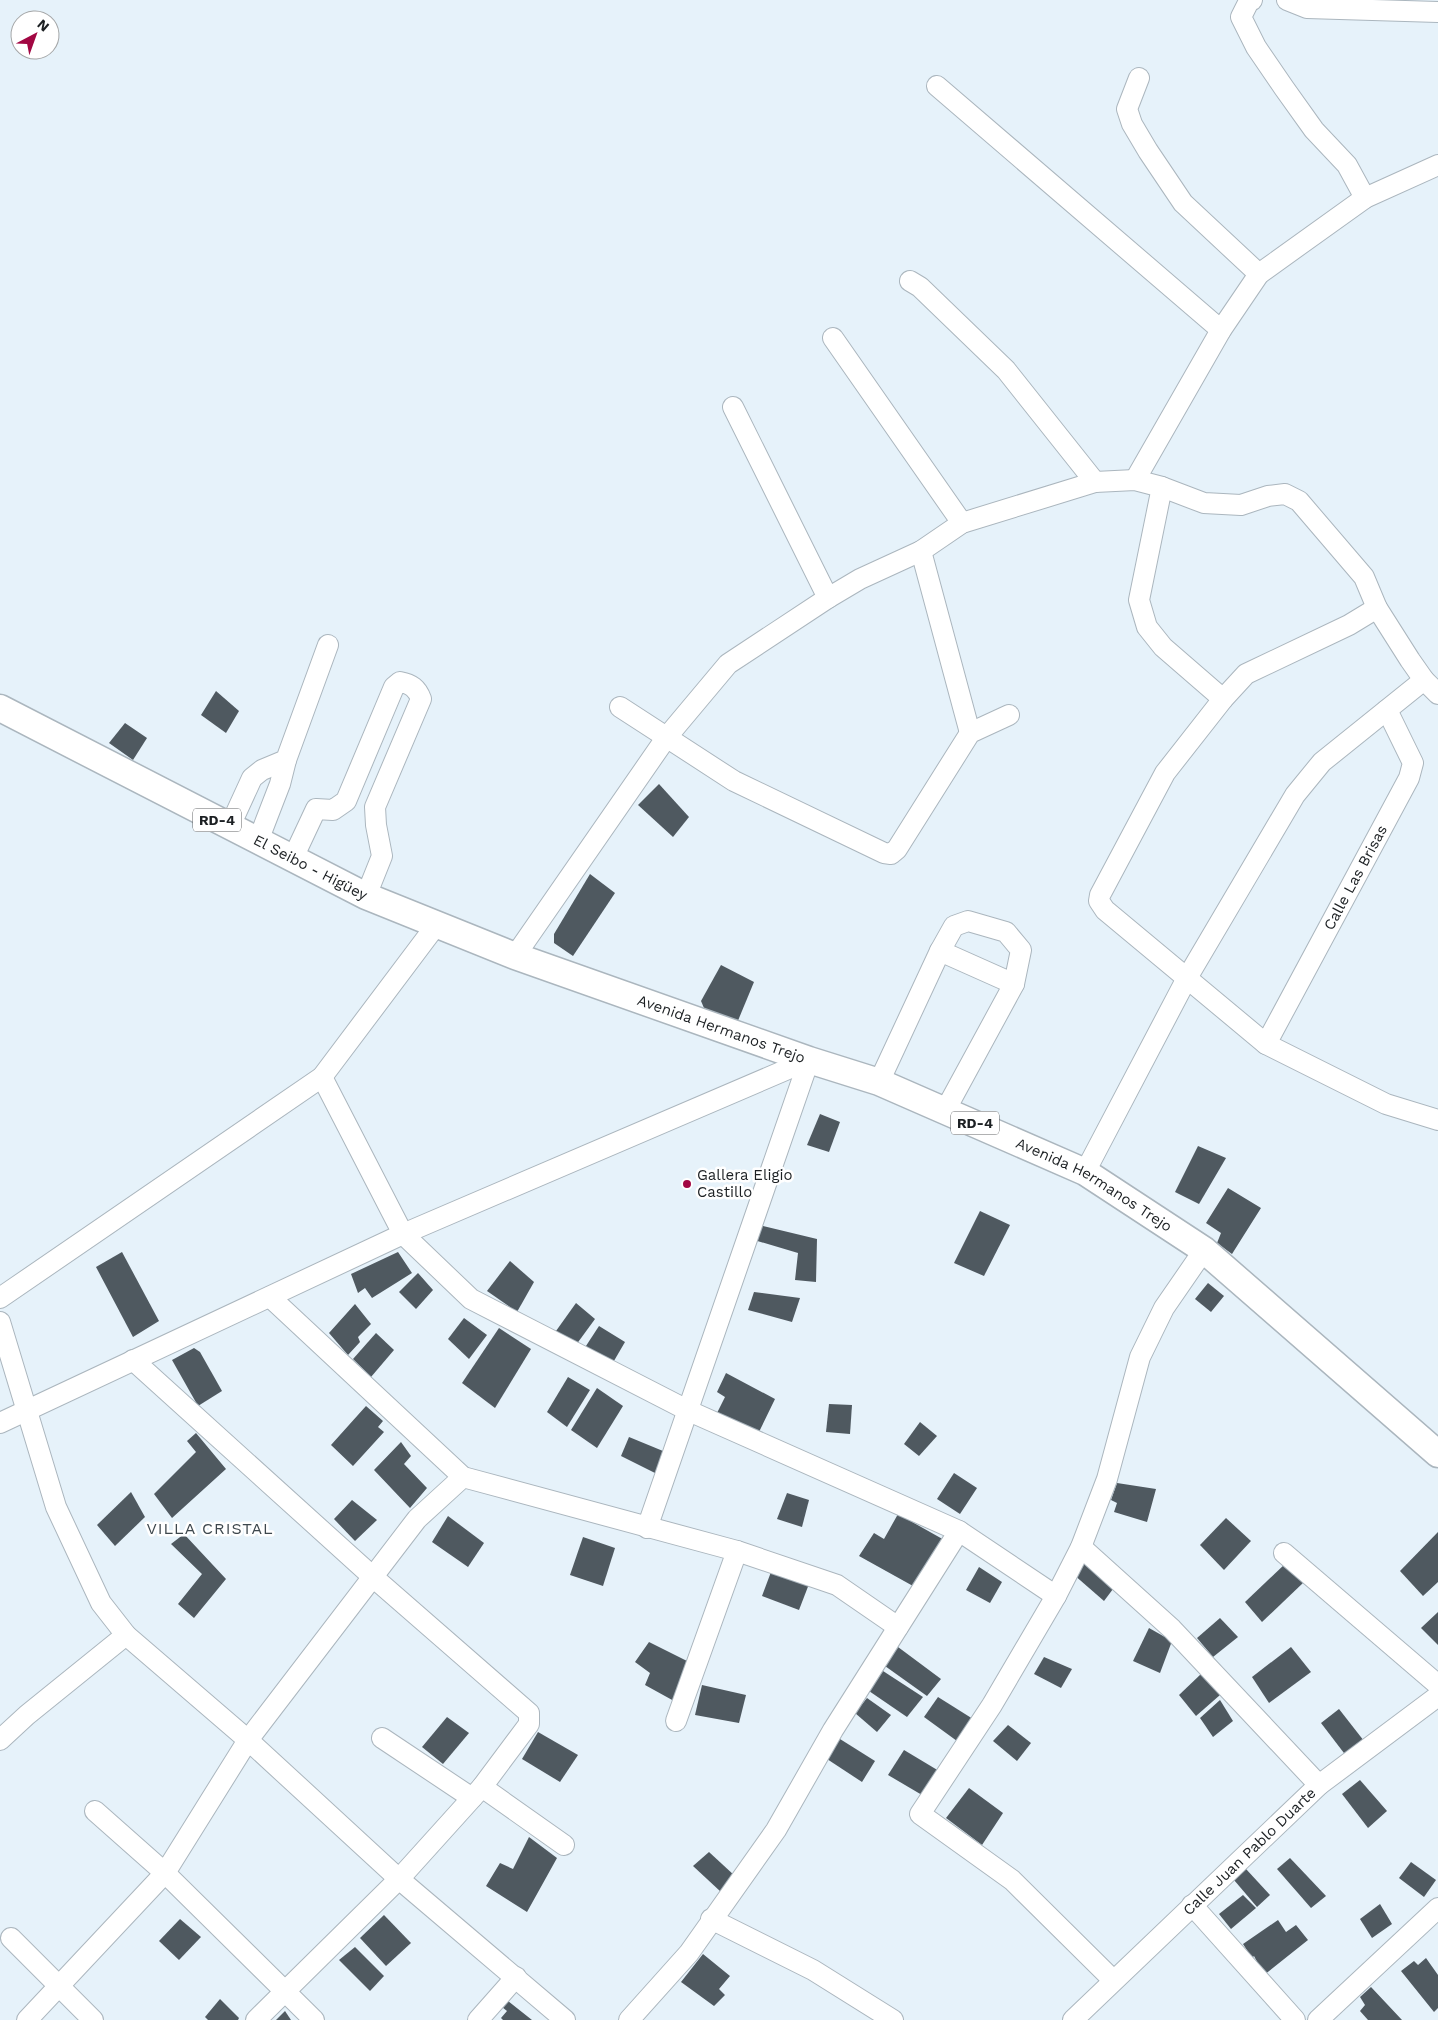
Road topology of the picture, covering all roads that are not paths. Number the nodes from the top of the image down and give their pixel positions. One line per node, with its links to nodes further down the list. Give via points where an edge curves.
1 (1252, 0): 7 (street, via 1241,17 1256,47 1314,130 1347,164)
2 (1287, 0): 3 (street, via 1307,8)
3 (1438, 12)
4 (1139, 78): 8 (street, via 1128,109 1132,124 1148,151 1183,203)
5 (936, 86): 10 (street)
6 (1438, 165): 7 (street)
7 (1365, 198): 8 (street)
8 (1259, 274): 10 (street)
9 (910, 282): 14 (street, via 920,287 1006,370)
10 (1221, 330): 13 (street)
11 (833, 338): 16 (street)
12 (733, 407): 18 (street)
13 (1135, 480): 14 (street); 15 (street)
14 (1094, 482): 16 (street)
15 (1162, 487): 19 (street, via 1204,503 1241,505 1285,494 1299,501 1364,577); 23 (street, via 1140,600 1147,627 1162,647)
16 (962, 523): 17 (street)
17 (921, 551): 18 (street, via 860,579); 28 (street)
18 (828, 598): 29 (street, via 728,664)
19 (1377, 608): 21 (street); 23 (street, via 1349,625 1246,674)
20 (328, 645): 30 (street)
21 (1424, 680): 22 (street); 26 (street)
22 (1438, 694)
23 (1223, 699): 40 (street, via 1165,772 1099,901 1104,910)
24 (620, 707): 29 (street)
25 (0, 708): 33 (main road, El Seibo - Higüey / RD-4)
26 (1387, 710): 40 (street, via 1322,762 1295,795); 42 (street, Calle Las Brisas, via 1413,763 1409,778)
27 (1009, 716): 28 (street)
28 (970, 733): 29 (street, via 891,854 734,781)
29 (666, 738): 39 (street)
30 (286, 760): 33 (street, via 252,778); 34 (street)
31 (351, 792): 32 (street); 32 (street, via 394,687 400,682 409,684 422,699); 35 (street, via 346,801 333,810 316,809)
32 (375, 807): 36 (street, via 382,856)
33 (230, 826): 34 (main road, El Seibo - Higüey / RD-4)
34 (258, 840): 35 (main road, El Seibo - Higüey / RD-4)
35 (293, 858): 36 (main road, El Seibo - Higüey / RD-4)
36 (366, 896): 37 (main road, El Seibo - Higüey / RD-4)
37 (437, 924): 39 (main road, Avenida Hermanos Trejo / RD-4); 44 (street)
38 (940, 951): 41 (street); 41 (street, via 954,926 968,921 1006,932 1021,950); 45 (street)
39 (515, 956): 43 (main road, Avenida Hermanos Trejo / RD-4)
40 (1187, 978): 42 (street); 48 (street)
41 (1014, 984): 46 (street)
42 (1266, 1044): 47 (street, via 1386,1104)
43 (809, 1060): 45 (main road, Avenida Hermanos Trejo / RD-4); 49 (street); 55 (street)
44 (322, 1076): 49 (street); 52 (street)
45 (879, 1082): 46 (main road, Avenida Hermanos Trejo / RD-4)
46 (946, 1110): 48 (main road, Avenida Hermanos Trejo / RD-4)
47 (1438, 1120)
48 (1085, 1172): 50 (main road, Avenida Hermanos Trejo / RD-4)
49 (403, 1234): 51 (street); 55 (street, via 471,1299)
50 (1204, 1250): 58 (main road, Avenida Hermanos Trejo / RD-4); 62 (street, via 1164,1308 1140,1357 1107,1479)
51 (270, 1297): 54 (street); 59 (street)
52 (0, 1298)
53 (0, 1322): 56 (street)
54 (133, 1360): 56 (street); 65 (street)
55 (689, 1411): 60 (street); 61 (street)
56 (26, 1412): 57 (street); 68 (street, via 56,1507 101,1603)
57 (0, 1423)
58 (1438, 1454)
59 (462, 1477): 60 (street); 65 (street, via 417,1519)
60 (647, 1528): 63 (street)
61 (959, 1531): 66 (street); 67 (street)
62 (1081, 1547): 66 (street); 75 (street, via 1172,1629)
63 (737, 1551): 67 (street, via 837,1585); 71 (street)
64 (1284, 1553): 69 (street)
65 (372, 1577): 74 (street); 76 (street, via 529,1713 529,1724)
66 (1056, 1596): 86 (street, via 992,1705 920,1814 1012,1880)
67 (898, 1627): 83 (street, via 833,1730 776,1830)
68 (126, 1635): 73 (street, via 26,1715); 74 (street)
69 (1438, 1685)
70 (1438, 1696): 75 (street, Calle Juan Pablo Duarte)
71 (676, 1721)
72 (382, 1738): 76 (street)
73 (0, 1740)
74 (248, 1740): 79 (street); 80 (street)
75 (1319, 1785): 81 (street, Calle Juan Pablo Duarte)
76 (477, 1793): 78 (street); 80 (street)
77 (95, 1811): 79 (street)
78 (564, 1845)
79 (165, 1873): 87 (street); 88 (street)
80 (399, 1879): 85 (street); 88 (street)
81 (1192, 1905): 86 (street, Calle Juan Pablo Duarte); 98 (street)
82 (1438, 1908): 99 (street)
83 (711, 1919): 95 (street, via 689,1953); 96 (street, via 813,1970)
84 (11, 1938): 87 (street)
85 (516, 1977): 93 (street); 94 (street)
86 (1113, 1980): 97 (street, Calle Juan Pablo Duarte)
87 (58, 1985): 89 (street); 90 (street)
88 (285, 1992): 91 (street); 92 (street)
89 (27, 2020)
90 (93, 2020)
91 (256, 2020)
92 (314, 2020)
93 (478, 2020)
94 (565, 2020)
95 (629, 2020)
96 (893, 2020)
97 (1073, 2020)
98 (1295, 2020)
99 (1318, 2020)

